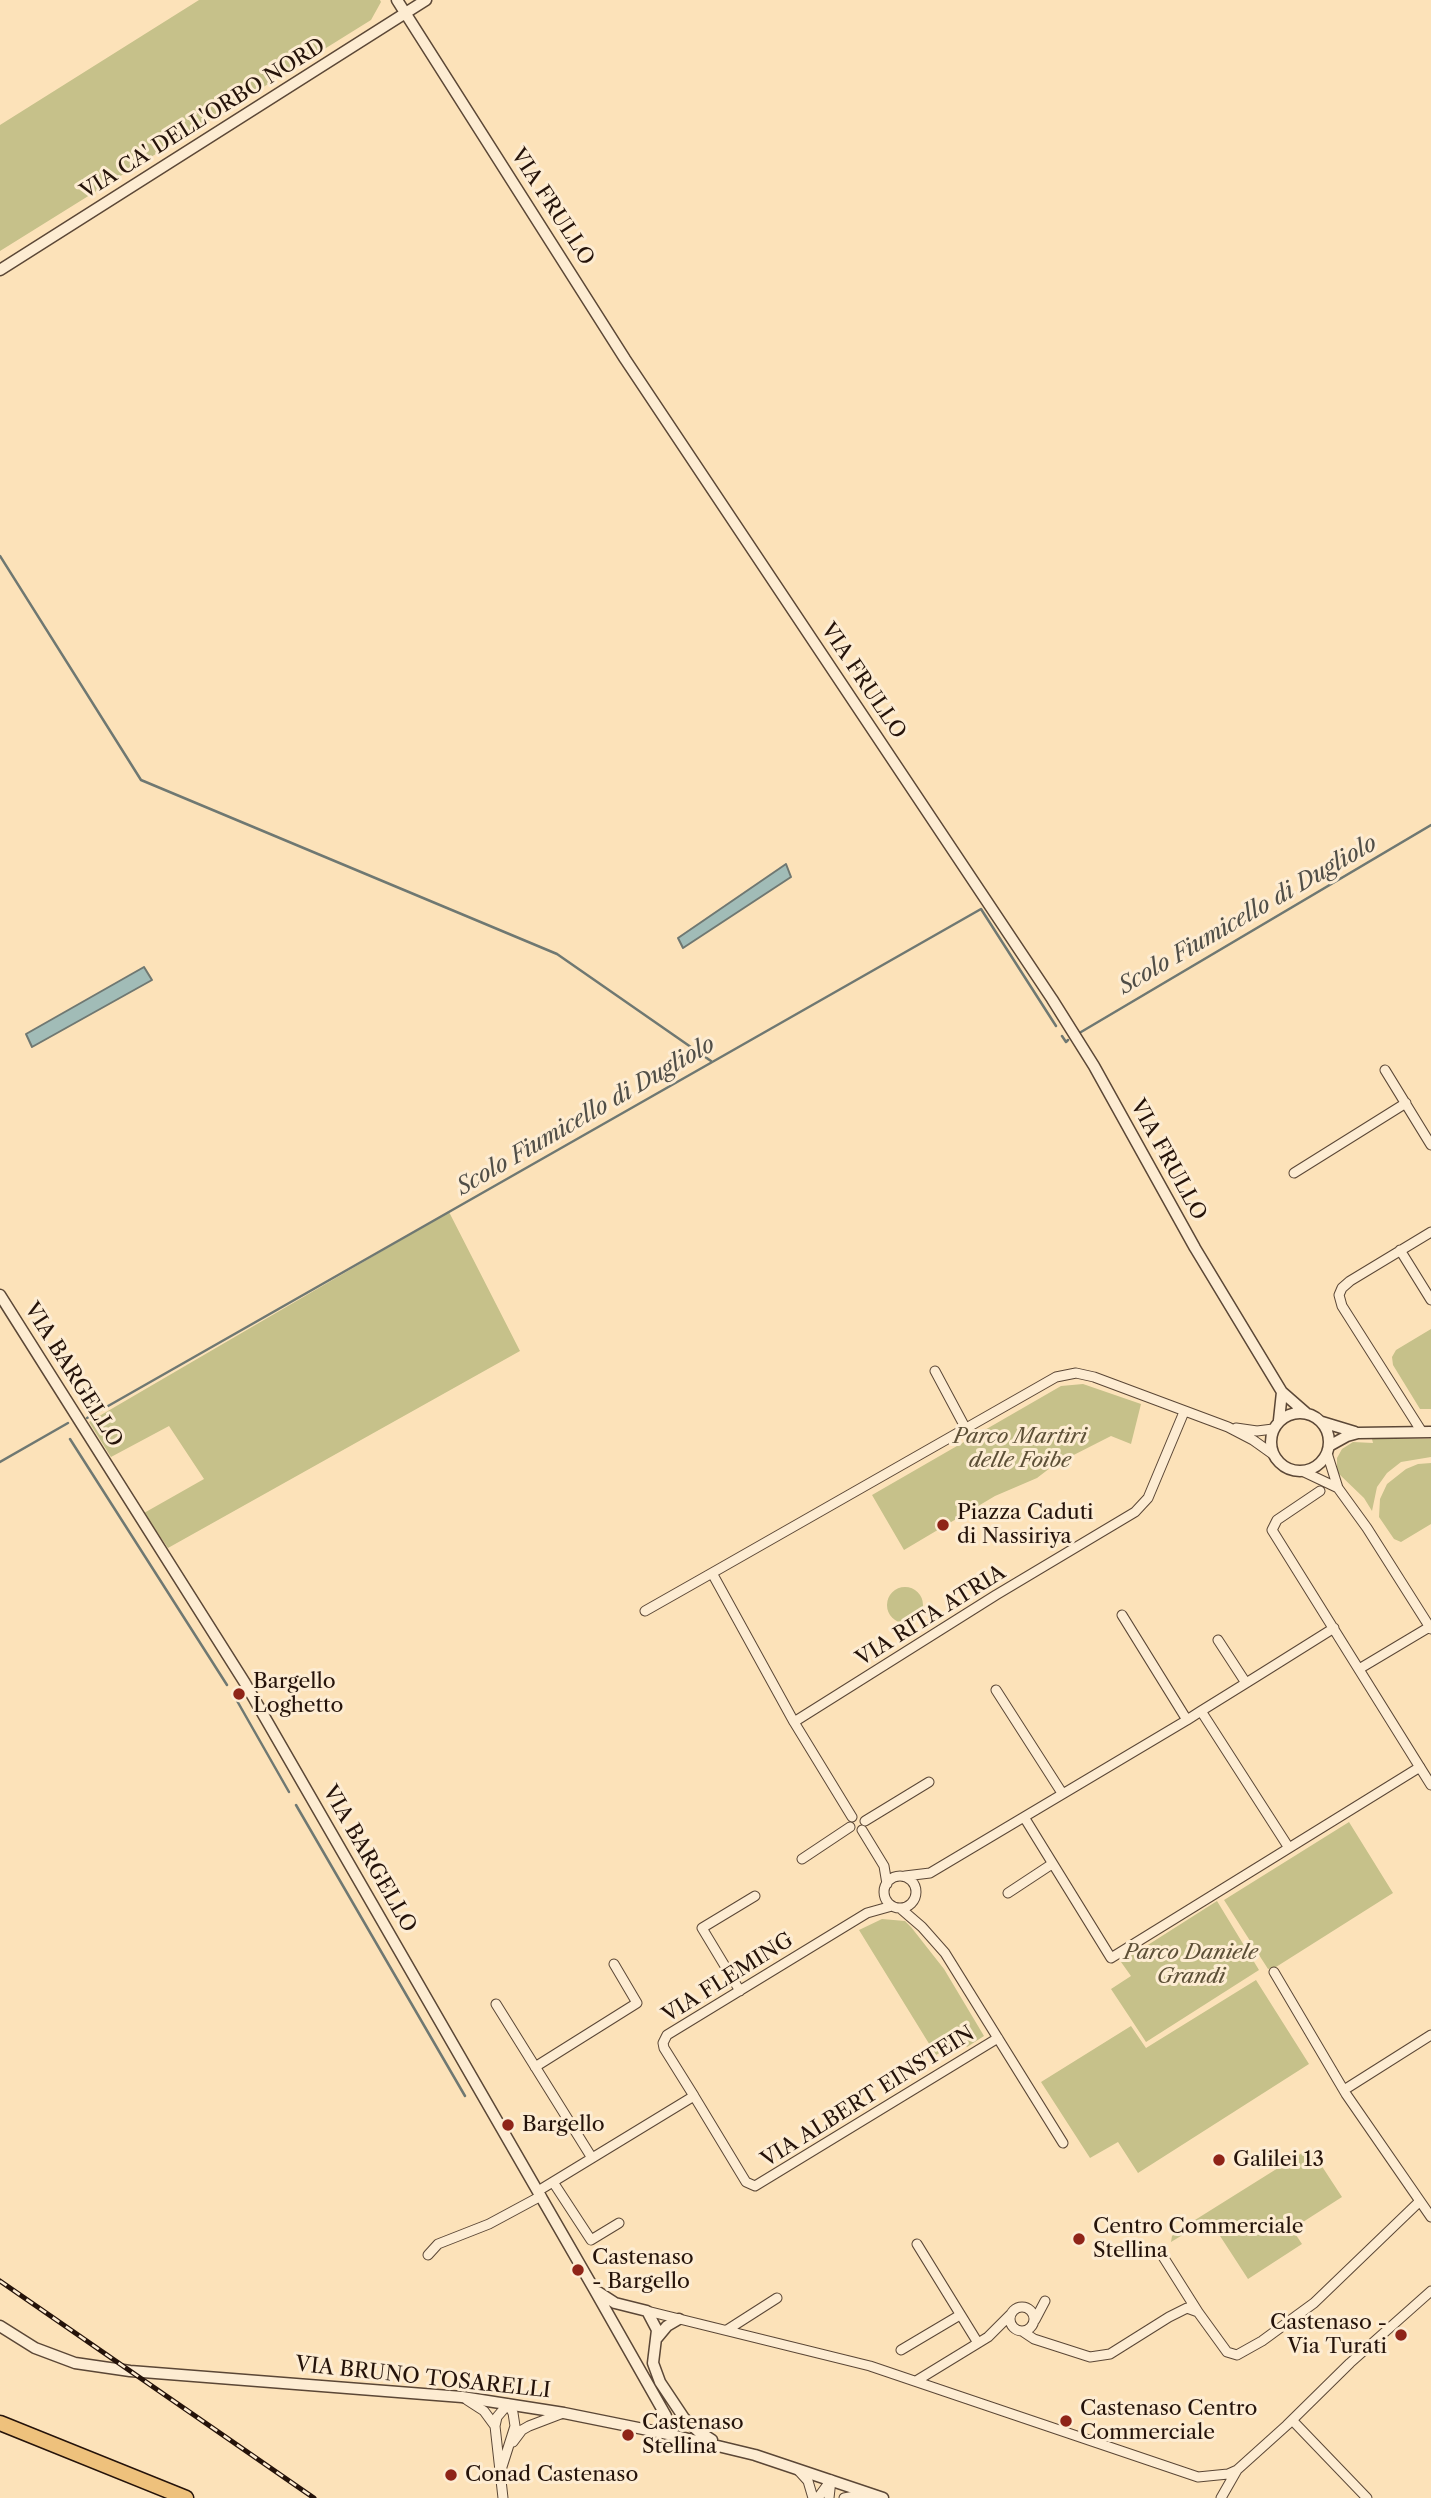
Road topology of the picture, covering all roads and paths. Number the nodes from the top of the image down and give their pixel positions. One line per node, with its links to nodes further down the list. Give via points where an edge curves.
1 (397, 0): 3 (street, VIA FRULLO)
2 (426, 0): 3 (street, VIA CA' DELL'ORBO NORD)
3 (406, 13): 4 (street, VIA CA' DELL'ORBO NORD); 14 (street, VIA FRULLO, via 625,359 1052,999)
4 (0, 270)
5 (1385, 1070): 6 (street)
6 (1406, 1103): 7 (street); 8 (street)
7 (1431, 1145)
8 (1294, 1173)
9 (1431, 1231): 10 (street)
10 (1400, 1250): 12 (street); 21 (street, via 1350,1281 1339,1295)
11 (0, 1295): 73 (street, VIA BARGELLO, via 245,1684)
12 (1431, 1300)
13 (935, 1371): 20 (street)
14 (1282, 1392): 16 (street, VIA FRULLO); 18 (street)
15 (1184, 1412): 19 (street); 20 (street, via 1076,1374 1056,1377); 39 (street, VIA RITA ATRIA, via 1148,1498 1135,1512)
16 (1306, 1413): 17 (street); 18 (street, via 1296,1412)
17 (1322, 1422): 22 (street); 23 (street, via 1328,1432)
18 (1276, 1424): 19 (street, via 1256,1431); 24 (street, via 1270,1443)
19 (1228, 1427): 24 (street)
20 (966, 1429): 28 (street)
21 (1427, 1432): 22 (street)
22 (1358, 1433): 23 (street)
23 (1328, 1450): 25 (street, via 1315,1467); 26 (street)
24 (1274, 1455): 25 (street, via 1287,1468)
25 (1301, 1471): 26 (street)
26 (1338, 1488): 31 (street)
27 (1320, 1491): 32 (street, via 1277,1520 1272,1530)
28 (712, 1573): 29 (street); 39 (street)
29 (645, 1611)
30 (1122, 1615): 38 (street)
31 (1431, 1627): 34 (street)
32 (1334, 1628): 34 (street); 35 (street)
33 (1218, 1640): 35 (street)
34 (1359, 1669): 40 (street)
35 (1245, 1684): 37 (street)
36 (996, 1690): 43 (street)
37 (1201, 1711): 38 (street); 48 (street)
38 (1187, 1720): 43 (street)
39 (794, 1722): 45 (street)
40 (1420, 1767): 42 (street); 48 (street)
41 (929, 1782): 46 (street)
42 (1431, 1784)
43 (1062, 1793): 44 (street)
44 (1024, 1816): 50 (street); 52 (street)
45 (852, 1817): 46 (street, via 857,1815); 47 (street)
46 (863, 1825): 47 (street, via 855,1831); 51 (street)
47 (850, 1827): 49 (street)
48 (1289, 1848): 50 (street, via 1111,1958)
49 (802, 1858)
50 (1052, 1864): 55 (street)
51 (884, 1866): 53 (street); 54 (street)
52 (930, 1873): 53 (street); 56 (street)
53 (900, 1876): 54 (street); 56 (street, via 914,1883)
54 (885, 1888): 58 (street, via 887,1902); 59 (street, VIA FLEMING)
55 (1008, 1893)
56 (916, 1894): 58 (street, via 910,1905); 60 (street)
57 (755, 1896): 63 (street, via 702,1928)
58 (896, 1907): 59 (street, VIA FLEMING); 60 (street)
59 (867, 1913): 63 (street, VIA FLEMING)
60 (922, 1927): 66 (street, via 945,1953)
61 (614, 1964): 67 (street, via 637,2003)
62 (1275, 1972): 68 (street)
63 (740, 1991): 69 (street, VIA FLEMING, via 664,2038 664,2048)
64 (496, 2004): 67 (street)
65 (1431, 2035): 68 (street)
66 (998, 2038): 69 (street, VIA ALBERT EINSTEIN, via 755,2186 746,2182); 70 (street)
67 (535, 2067): 71 (street)
68 (1344, 2090): 74 (street)
69 (694, 2096): 71 (street)
70 (1063, 2143)
71 (592, 2158): 72 (street)
72 (553, 2182): 73 (street); 76 (street, via 591,2240)
73 (539, 2193): 78 (street, via 489,2224 438,2244); 80 (street, VIA BARGELLO)
74 (1420, 2201): 75 (street); 85 (street, via 1314,2303 1237,2355 1227,2352)
75 (1431, 2217)
76 (619, 2223)
77 (917, 2244): 87 (street)
78 (428, 2255)
79 (1162, 2255): 85 (street)
80 (594, 2289): 84 (street, via 610,2301); 106 (street, VIA BARGELLO, via 666,2416)
81 (1431, 2291): 103 (street)
82 (777, 2298): 91 (street)
83 (1025, 2307): 86 (street); 89 (street, via 1031,2311); 89 (street, via 1045,2301)
84 (647, 2311): 88 (street); 94 (street)
85 (1198, 2312): 96 (street, via 1187,2308 1110,2354 1090,2357)
86 (1011, 2314): 92 (street, via 1011,2322); 93 (street)
87 (960, 2315): 95 (street); 97 (street)
88 (679, 2319): 91 (street); 94 (street)
89 (1033, 2323): 92 (street); 96 (street)
90 (0, 2326): 99 (street, VIA BRUNO TOSARELLI, via 35,2348 75,2363)
91 (727, 2330): 98 (street, via 841,2357)
92 (1020, 2331): 93 (street); 96 (street)
93 (988, 2337): 95 (street)
94 (657, 2338): 101 (street, via 655,2374)
95 (978, 2343): 98 (street)
96 (1048, 2343)
97 (901, 2350)
98 (916, 2381): 111 (street, via 1198,2477)
99 (462, 2397): 100 (street, VIA BRUNO TOSARELLI); 105 (street, via 484,2411)
100 (508, 2404): 102 (street, VIA BRUNO TOSARELLI); 105 (street); 108 (street, via 515,2419)
101 (679, 2412): 106 (street); 107 (street, via 698,2431)
102 (564, 2413): 106 (street, VIA BRUNO TOSARELLI); 108 (street, via 529,2426)
103 (1292, 2420): 111 (street); 122 (street)
104 (3, 2424): 114 (main road)
105 (495, 2426): 110 (street)
106 (668, 2434): 107 (street, VIA BRUNO TOSARELLI)
107 (724, 2446): 109 (street, VIA BRUNO TOSARELLI)
108 (509, 2450): 110 (street)
109 (794, 2466): 112 (street, VIA BRUNO TOSARELLI); 116 (street, via 808,2481)
110 (501, 2470): 115 (street)
111 (1237, 2470): 121 (street)
112 (831, 2480): 113 (street, VIA BRUNO TOSARELLI); 117 (street); 118 (street)
113 (870, 2493): 119 (street); 120 (street, VIA BRUNO TOSARELLI)
114 (186, 2498)
115 (503, 2498)
116 (813, 2498)
117 (818, 2498)
118 (829, 2498)
119 (844, 2498)
120 (883, 2498)
121 (1221, 2498)
122 (1367, 2498)

